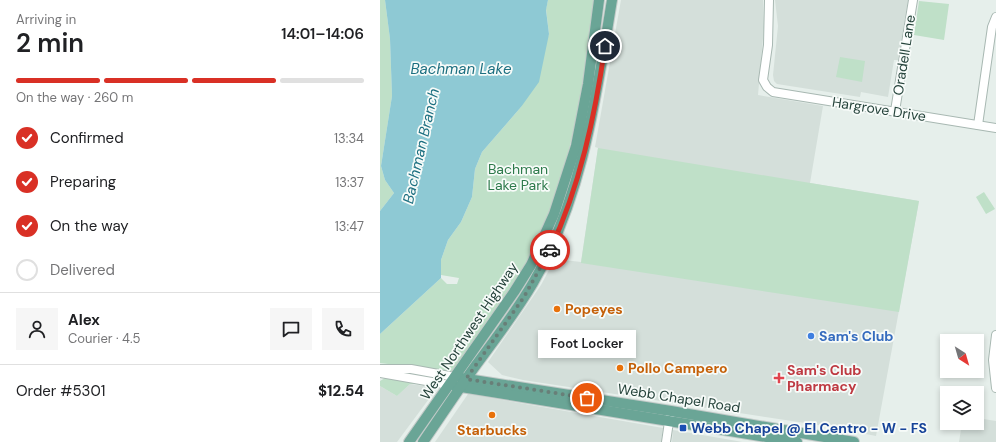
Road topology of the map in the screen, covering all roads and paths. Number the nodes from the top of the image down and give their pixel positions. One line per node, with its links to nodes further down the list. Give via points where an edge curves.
1 (612, 0): 6 (main road, West Northwest Highway)
2 (769, 0): 8 (street, Hargrove Drive, via 768,45 763,80 765,85 773,92)
3 (913, 0): 8 (street, Oradell Lane)
4 (599, 4): 6 (main road, via 602,14 600,34); 7 (main road, West Northwest Highway)
5 (996, 17): 10 (street, via 992,27)
6 (605, 46): 9 (main road, West Northwest Highway)
7 (588, 84): 9 (main road, via 588,101 590,111); 12 (main road, West Northwest Highway, via 568,174 554,214)
8 (895, 111): 10 (street, Hargrove Drive)
9 (594, 114): 13 (main road, West Northwest Highway, via 566,212)
10 (978, 125): 11 (street, Hargrove Drive)
11 (996, 128)
12 (530, 265): 13 (main road); 17 (main road, West Northwest Highway, via 511,297)
13 (540, 269): 18 (main road, West Northwest Highway, via 515,311)
14 (996, 335): 19 (street, via 993,360)
15 (380, 369): 17 (street, Webb Chapel Road, via 411,370)
16 (380, 373): 17 (street, Webb Chapel Road)
17 (452, 381): 18 (main road, Webb Chapel Road); 22 (main road, West Northwest Highway)
18 (464, 383): 20 (main road, Webb Chapel Road); 23 (main road, West Northwest Highway)
19 (996, 388)
20 (670, 416): 21 (main road, Webb Chapel Road); 24 (street)
21 (796, 440): 25 (main road, Webb Chapel Road)
22 (409, 442)
23 (423, 442)
24 (666, 442)
25 (854, 442)

